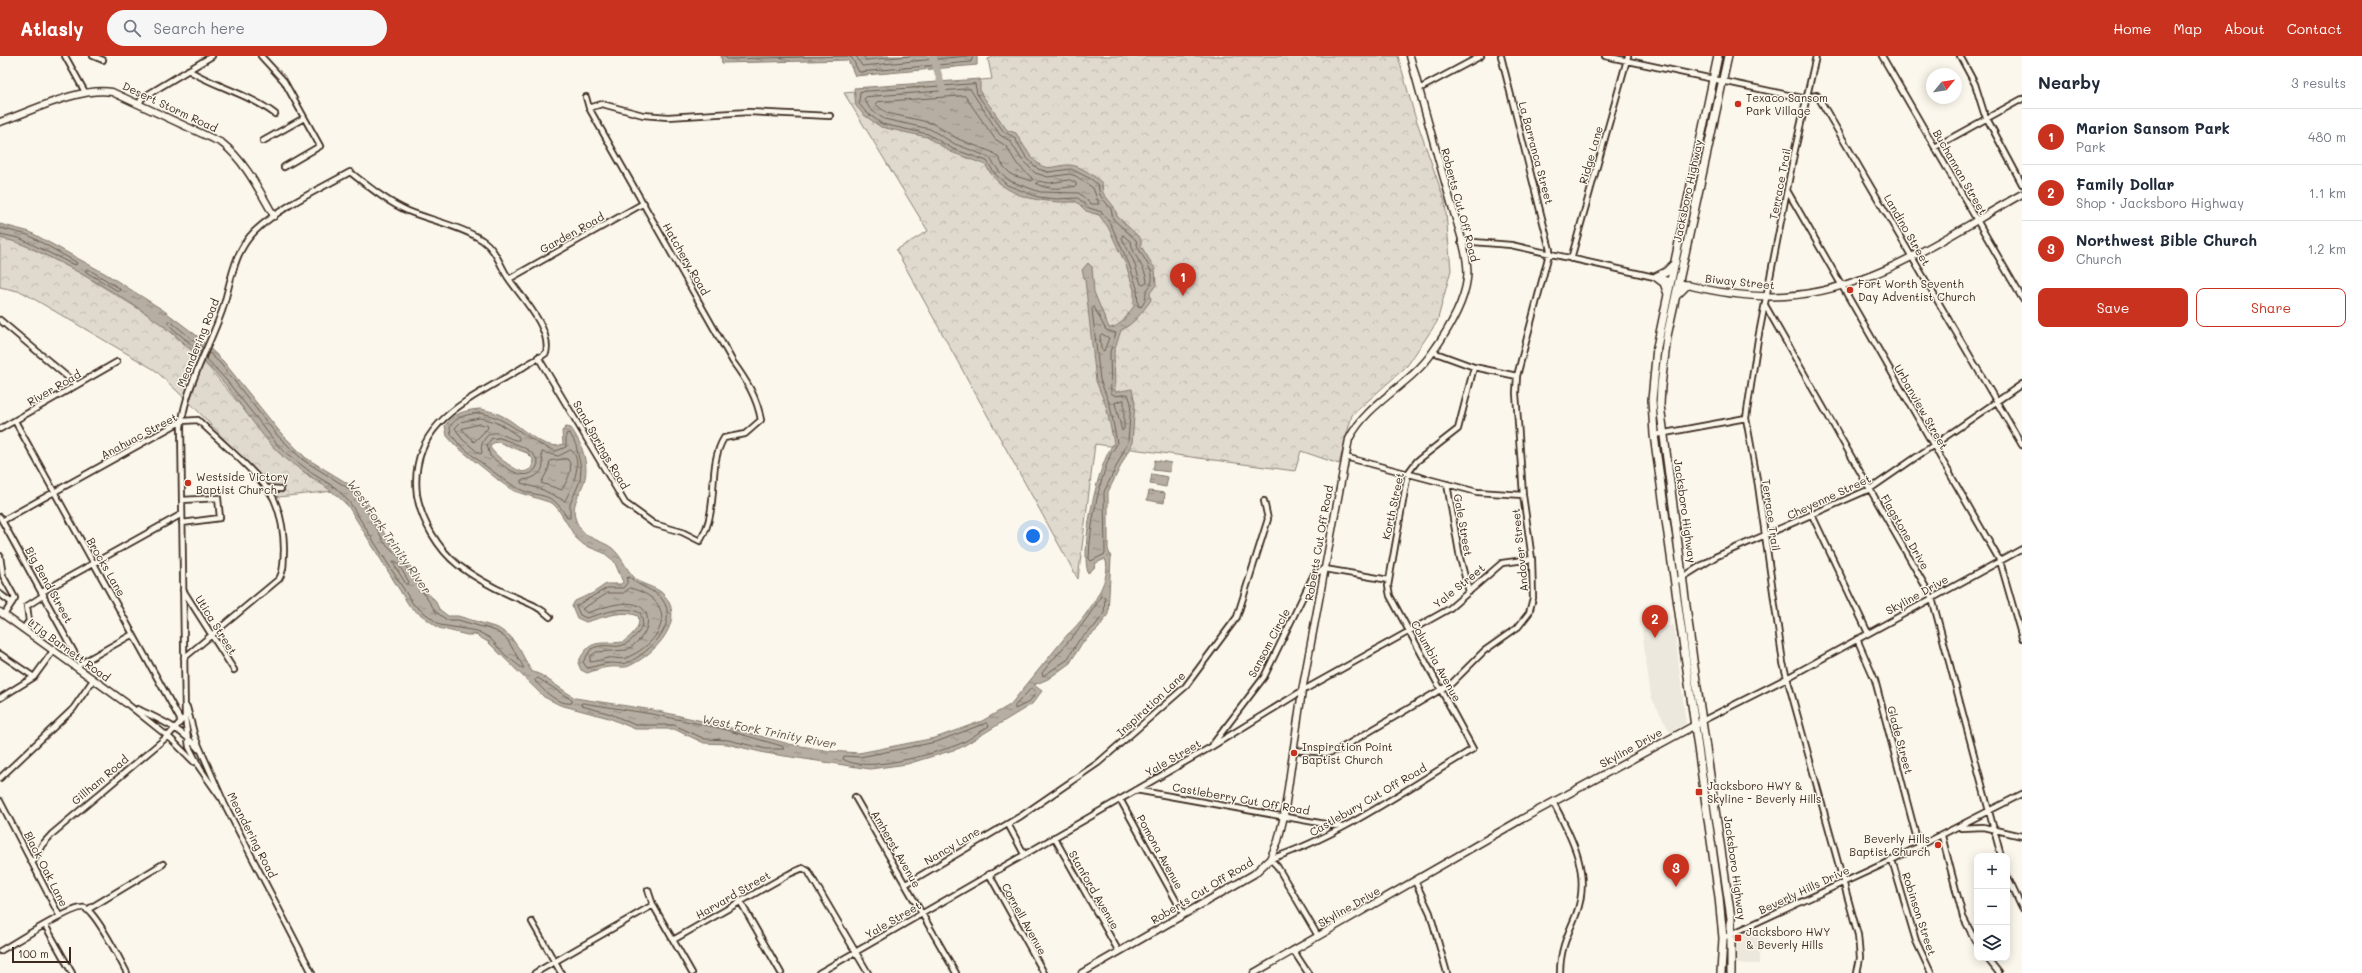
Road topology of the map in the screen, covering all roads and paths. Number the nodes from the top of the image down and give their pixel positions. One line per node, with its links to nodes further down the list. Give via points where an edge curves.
1 (65, 56): 20 (street)
2 (93, 56): 15 (street)
3 (212, 56): 16 (street)
4 (261, 56): 28 (street, via 278,74)
5 (1410, 56): 19 (street, Roberts Cut Off Road)
6 (1481, 56): 19 (street)
7 (1502, 56): 43 (street, La Barranca Street, via 1543,215)
8 (1605, 56): 14 (street)
9 (1718, 56): 17 (main road, Jacksboro Highway)
10 (1728, 56): 18 (main road, Jacksboro Highway)
11 (1816, 56): 22 (street, Terrace Trail)
12 (1882, 56): 32 (street, Buchannan Street)
13 (1960, 56): 29 (street, via 1975,84)
14 (1628, 58): 17 (street); 45 (street, Ridge Lane)
15 (103, 60)
16 (188, 70): 24 (street, via 142,98); 26 (street, via 257,102)
17 (1713, 79): 18 (street); 38 (main road, Jacksboro Highway)
18 (1722, 82): 22 (street, via 1802,98); 39 (main road, Jacksboro Highway)
19 (1419, 90): 42 (street, Roberts Cut Off Road)
20 (85, 92): 24 (street, Desert Storm Road, via 112,92); 30 (street, Desert Storm Road)
21 (586, 97): 25 (street, Hatchery Road)
22 (1808, 97): 35 (street, Terrace Trail); 44 (street, Landino Street, via 1819,97)
23 (2022, 99): 29 (street)
24 (139, 104): 40 (street, Desert Storm Road, via 213,138 230,149 245,168)
25 (589, 108): 27 (street, via 602,104 653,117 749,112); 37 (street, Hatchery Road)
26 (275, 114)
27 (830, 116)
28 (304, 118): 31 (street); 33 (street, via 320,146)
29 (1986, 119): 32 (street); 34 (street)
30 (0, 122)
31 (263, 141)
32 (1935, 147): 41 (street, Buchannan Street)
33 (284, 167)
34 (2022, 184)
35 (1788, 192): 51 (street, Urbanview Street); 54 (street, Terrace Trail)
36 (2022, 194): 41 (street, Biway Street)
37 (644, 204): 48 (street, Garden Road); 67 (street, Hatchery Road, via 733,362 749,385 758,404)
38 (1687, 208): 39 (main road); 46 (main road, Jacksboro Highway)
39 (1695, 209): 49 (main road, Jacksboro Highway)
40 (274, 216): 48 (street, Meandering Road, via 350,172 407,211 484,241 495,254); 69 (street, Meandering Road, via 255,231 239,252 215,328 188,389)
41 (1977, 219): 44 (street, Biway Street); 52 (street, Buchannan Street)
42 (1461, 241): 43 (street, Biway Street, via 1490,242); 58 (street, Roberts Cut Off Road, via 1467,274 1465,289 1459,307)
43 (1550, 254): 45 (street, Biway Street); 62 (street, Andover Street)
44 (1912, 256): 51 (street, Biway Street, via 1879,273); 65 (street, Landino Street)
45 (1571, 259): 47 (street, Biway Street)
46 (1676, 263): 47 (main road); 49 (main road, Jacksboro Highway)
47 (1656, 278): 49 (street, Biway Street); 53 (main road, via 1664,283)
48 (509, 279): 59 (street, via 527,302 542,330 547,348 546,353)
49 (1675, 282): 50 (street, Biway Street); 53 (main road, Jacksboro Highway)
50 (1688, 285): 53 (main road); 54 (street, Biway Street)
51 (1841, 286): 54 (street, Biway Street, via 1799,294); 74 (street, Urbanview Street)
52 (2020, 290): 55 (street, Buchannan Street)
53 (1672, 296): 71 (main road, Jacksboro Highway, via 1661,386); 72 (main road, Jacksboro Highway, via 1657,347 1652,386)
54 (1767, 296): 56 (street, Terrace Trail)
55 (2022, 298)
56 (1765, 305): 66 (street, Terrace Trail); 80 (street, Flagstone Drive)
57 (0, 320): 64 (street)
58 (1433, 352): 61 (street); 75 (street, Roberts Cut Off Road, via 1422,366 1362,419 1349,439)
59 (538, 357): 67 (street, Sand Springs Road, via 625,503 654,524 682,532 700,541 712,512 717,449 724,438 745,434); 111 (street, via 444,416 431,430 422,449 416,479 418,500 424,518 450,557 483,582 540,608)
60 (117, 362): 64 (street, River Road)
61 (1474, 367): 62 (street); 76 (street, Korth Street, via 1458,429 1417,461)
62 (1517, 376): 82 (street, Andover Street, via 1516,415)
63 (2022, 384): 65 (street, Cheyenne Street)
64 (77, 385): 68 (street, River Road)
65 (1997, 402): 73 (street, Landino Street); 74 (street, Cheyenne Street)
66 (1746, 418): 71 (street); 91 (street, Terrace Trail)
67 (761, 420)
68 (15, 421): 70 (street, River Road); 81 (street, Brocks Lane)
69 (182, 421): 78 (street, Anahuac Street, via 198,420); 81 (street, Anahuac Street); 83 (street, Meandering Road)
70 (0, 429)
71 (1667, 433): 72 (street); 86 (main road, Jacksboro Highway)
72 (1654, 435): 88 (main road, Jacksboro Highway)
73 (2022, 445)
74 (1933, 446): 80 (street, Cheyenne Street); 95 (street, Urbanview Street)
75 (1345, 457): 76 (street); 97 (street, Roberts Cut Off Road)
76 (1408, 473): 77 (street); 100 (street, Korth Street)
77 (1447, 484): 82 (street, via 1490,494); 103 (street, Gale Street, via 1457,544)
78 (266, 488): 79 (street); 116 (street, Anahuac Street, via 279,512 284,537 283,574)
79 (281, 489)
80 (1870, 489): 87 (street, Cheyenne Street); 106 (street, Flagstone Drive)
81 (54, 492): 89 (street, Anahuac Street); 96 (street, Brocks Lane)
82 (1523, 495): 94 (street, Andover Street)
83 (182, 500): 85 (street, Meandering Road); 90 (street, via 218,498 220,518)
84 (1264, 501): 154 (street, Inspiration Lane, via 1268,514 1237,617 1189,683 1098,764)
85 (182, 514): 90 (street, Meandering Road); 96 (street)
86 (1674, 516): 88 (main road); 99 (main road, Jacksboro Highway)
87 (1812, 516): 91 (street, Cheyenne Street); 114 (street)
88 (1666, 518): 101 (main road, Jacksboro Highway)
89 (1, 519): 104 (street, Big Bend Street)
90 (182, 523): 102 (street, Meandering Road)
91 (1766, 536): 99 (street, Cheyenne Street, via 1715,557); 125 (street, Terrace Trail)
92 (2022, 549): 95 (street, Skyline Drive)
93 (0, 556): 98 (street)
94 (1532, 559): 103 (street, Yale Street, via 1502,563); 127 (street, Andover Street, via 1534,598 1524,620 1510,634 1484,651 1463,675)
95 (2000, 560): 106 (street, Skyline Drive); 110 (street, Urbanview Street)
96 (94, 564): 104 (street); 115 (street, Brocks Lane)
97 (1325, 569): 100 (street); 128 (street, Roberts Cut Off Road); 139 (street, Sansom Circle, via 1314,574 1264,677)
98 (2, 577): 107 (street, via 15,598)
99 (1682, 577): 101 (street, Cheyenne Street); 134 (main road, Jacksboro Highway)
100 (1389, 579): 113 (street, Columbia Avenue, via 1390,596)
101 (1675, 582): 135 (main road, Jacksboro Highway)
102 (183, 590): 116 (street, Utica Street); 121 (street, Meandering Road)
103 (1469, 592): 113 (street, Yale Street, via 1449,609)
104 (43, 593): 112 (street, via 27,606 29,621); 122 (street, Big Bend Street)
105 (0, 594): 107 (street)
106 (1932, 598): 114 (street, Skyline Drive); 152 (street, Flagstone Drive)
107 (12, 604): 108 (street)
108 (2, 614): 112 (street, LTjg Barnett Road)
109 (2022, 614): 110 (street)
110 (2016, 616): 117 (street, Urbanview Street)
111 (550, 617)
112 (23, 629): 119 (street, LTjg Barnett Road)
113 (1410, 632): 127 (street, Columbia Avenue); 128 (street, Yale Street)
114 (1868, 633): 118 (street, Skyline Drive)
115 (133, 634): 122 (street); 133 (street, Brocks Lane)
116 (212, 635): 121 (street, Anahuac Street); 123 (street, Utica Street)
117 (2022, 638)
118 (1857, 639): 125 (street, Skyline Drive); 163 (street, Glade Street, via 1875,680)
119 (53, 651): 122 (street, LTjg Barnett Road); 124 (street)
120 (0, 654): 124 (street)
121 (184, 658): 130 (street, Meandering Road)
122 (79, 666): 126 (street, LTjg Barnett Road)
123 (234, 670)
124 (34, 677): 129 (street)
125 (1787, 678): 134 (street, Skyline Drive); 172 (street, Terrace Trail, via 1834,843)
126 (93, 680): 131 (street, LTjg Barnett Road); 144 (street, via 73,709)
127 (1442, 690): 140 (street, Columbia Avenue); 141 (street, Andover Street, via 1338,750 1328,753)
128 (1302, 691): 139 (street, Yale Street); 141 (street, Roberts Cut Off Road)
129 (0, 698)
130 (186, 701): 132 (street, Meandering Road); 142 (street, Meandering Road)
131 (126, 703): 136 (street, LTjg Barnett Road); 137 (street, LTjg Barnett Road)
132 (185, 717): 133 (street, Gillham Road); 138 (street, Meandering Road)
133 (181, 721): 136 (street, Gillham Road)
134 (1702, 721): 135 (street, Skyline Drive); 158 (main road, Jacksboro Highway)
135 (1694, 725): 150 (street, Skyline Drive); 159 (main road, Jacksboro Highway)
136 (175, 728): 137 (street, Gillham Road); 138 (street, LTjg Barnett Road)
137 (168, 736): 143 (street, LTjg Barnett Road); 168 (street, Gillham Road, via 52,834 42,845)
138 (186, 736): 142 (street, LTjg Barnett Road); 143 (street, Meandering Road)
139 (1211, 746): 145 (street, Yale Street)
140 (1473, 749): 155 (street, Castlebury Cut Off Road)
141 (1293, 750): 153 (street, Roberts Cut Off Road)
142 (202, 755): 151 (street, Meandering Road)
143 (201, 770): 151 (street, LTjg Barnett Road)
144 (0, 778)
145 (1136, 790): 148 (street, Yale Street); 153 (street, Castleberry Cut Off Road)
146 (2022, 794): 152 (street, Beverly Hills Drive)
147 (855, 797): 174 (street, Amherst Avenue)
148 (1120, 799): 162 (street, Yale Street); 181 (street, Pomona Avenue)
149 (0, 801): 168 (street, Black Oak Lane)
150 (1553, 802): 171 (street, Skyline Drive); 211 (street, via 1575,845 1581,864 1582,883 1576,914 1560,952)
151 (225, 805): 198 (street, Meandering Road)
152 (1987, 811): 156 (street, Beverly Hills Drive); 157 (street, Flagstone Drive)
153 (1284, 816): 155 (street, Castleberry Cut Off Road); 166 (street, Roberts Cut Off Road)
154 (1008, 824): 165 (street); 174 (street, Nancy Lane)
155 (1342, 827): 166 (street, Castlebury Cut Off Road, via 1293,852)
156 (1960, 828): 157 (street); 160 (street, Beverly Hills Drive)
157 (1992, 829): 161 (street); 164 (street, Flagstone Drive)
158 (1720, 833): 159 (main road); 185 (main road, Jacksboro Highway)
159 (1710, 834): 187 (main road, Jacksboro Highway)
160 (1942, 836): 163 (street, Beverly Hills Drive); 188 (street, via 1963,917)
161 (2022, 836)
162 (1054, 837): 165 (street, Yale Street); 193 (street, Stanford Avenue)
163 (1919, 847): 167 (street, Beverly Hills Drive)
164 (2000, 853)
165 (1024, 854): 170 (street, Yale Street)
166 (1270, 860): 181 (street, Roberts Cut Off Road, via 1254,874); 186 (street, via 1277,866)
167 (1892, 860): 172 (street, Beverly Hills Drive); 215 (street, Robinson Street, via 1916,941)
168 (33, 862): 182 (street, Black Oak Lane)
169 (163, 864): 179 (street)
170 (989, 874): 180 (street, Yale Street); 206 (street, Cornell Avenue)
171 (1415, 881): 186 (street, Skyline Drive); 210 (street, via 1430,913)
172 (1842, 882): 185 (street, Beverly Hills Drive); 214 (street, Terrace Trail, via 1858,935 1860,958)
173 (2010, 882): 178 (street)
174 (906, 884): 180 (street, Amherst Avenue)
175 (648, 890): 177 (street)
176 (740, 901): 189 (street, Harvard Street); 192 (street, Harvard Street, via 803,868 808,871); 202 (street)
177 (653, 905): 189 (street); 195 (street)
178 (2022, 908)
179 (87, 910): 182 (street, Black Oak Lane, via 81,908); 197 (street)
180 (922, 913): 192 (street, Yale Street); 205 (street, Amherst Avenue)
181 (1183, 913): 193 (street, Roberts Cut Off Road)
182 (60, 917): 184 (street)
183 (532, 922): 195 (street)
184 (45, 925): 191 (street); 196 (street)
185 (1733, 934): 187 (street, Beverly Hills Drive); 213 (main road, Jacksboro Highway)
186 (1318, 936): 190 (street, Skyline Drive)
187 (1723, 938): 212 (main road, Jacksboro Highway)
188 (1974, 938)
189 (673, 940): 201 (street)
190 (1294, 950): 208 (street, Skyline Drive); 209 (street)
191 (0, 951)
192 (856, 952): 203 (street, Yale Street); 204 (street)
193 (1119, 952): 207 (street, Roberts Cut Off Road)
194 (1989, 961): 216 (street)
195 (555, 962): 199 (street); 200 (street)
196 (72, 973)
197 (128, 973)
198 (312, 973)
199 (535, 973)
200 (562, 973)
201 (692, 973)
202 (781, 973)
203 (819, 973)
204 (868, 973)
205 (956, 973)
206 (1044, 973)
207 (1082, 973)
208 (1254, 973)
209 (1308, 973)
210 (1446, 973)
211 (1560, 973)
212 (1721, 973)
213 (1731, 973)
214 (1857, 973)
215 (1931, 973)
216 (1999, 973)

